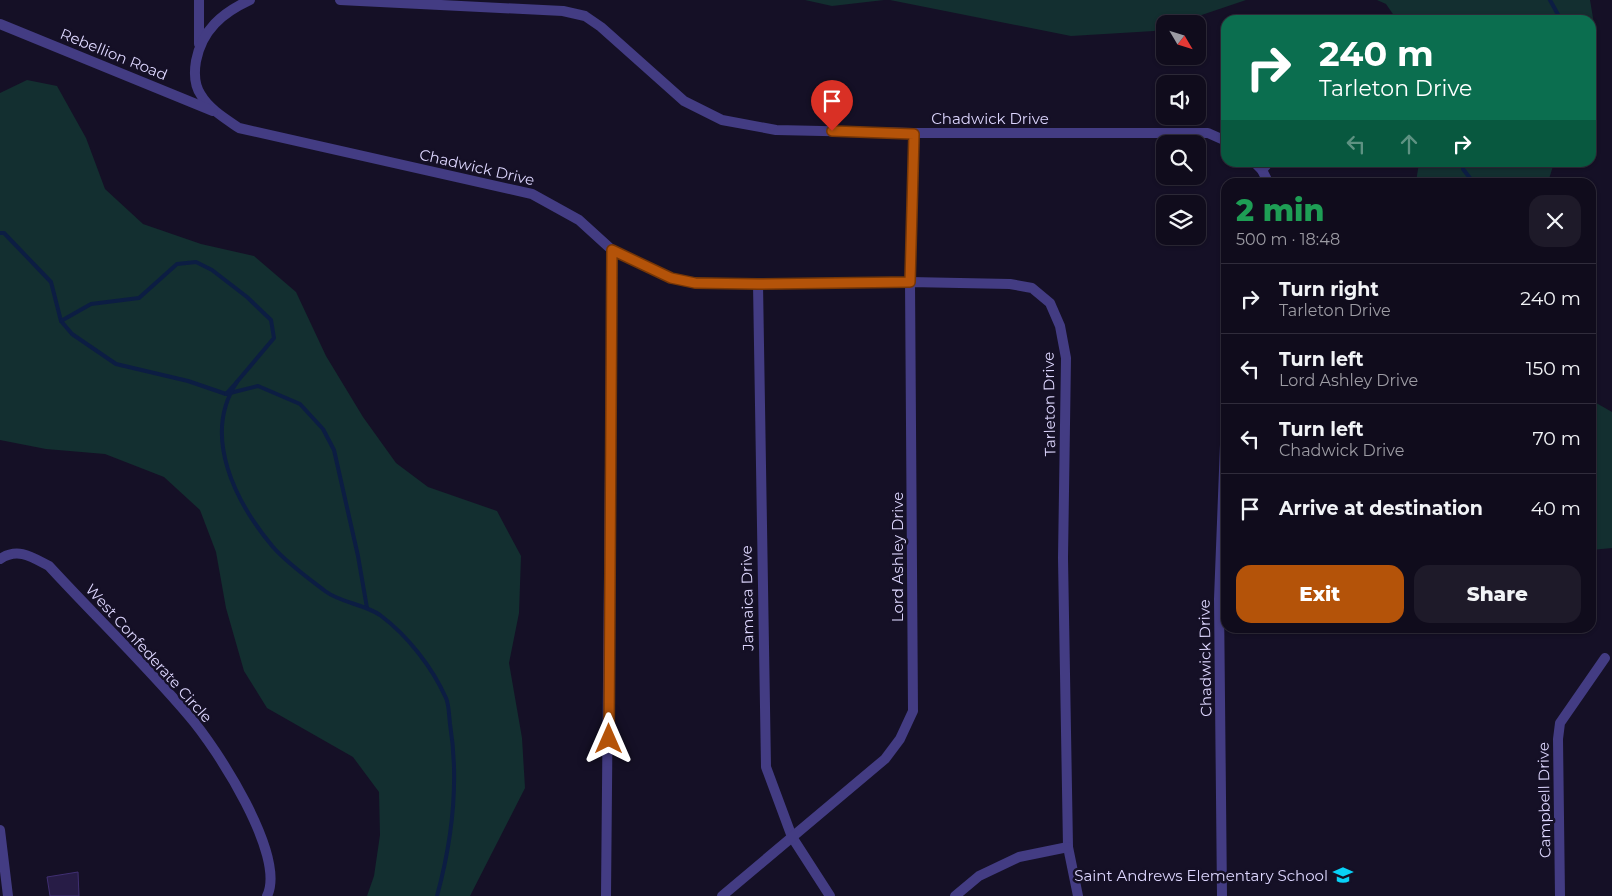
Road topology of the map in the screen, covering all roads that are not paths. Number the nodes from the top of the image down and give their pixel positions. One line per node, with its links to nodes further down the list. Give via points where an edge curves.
1 (199, 0): 5 (street)
2 (250, 0): 5 (street, Chadwick Drive, via 219,19)
3 (340, 0): 7 (street, Chadwick Drive, via 563,11 585,16 684,101 722,120 776,130)
4 (0, 24): 6 (street, Rebellion Road)
5 (199, 44): 6 (street, Chadwick Drive, via 193,74 200,95)
6 (217, 113): 9 (street, Chadwick Drive, via 239,128 532,194 579,220)
7 (914, 134): 8 (street, Chadwick Drive, via 1208,133); 10 (street, Lord Ashley Drive)
8 (1221, 139)
9 (612, 250): 11 (street, Tarleton Drive, via 671,278 695,283); 20 (street)
10 (910, 282): 11 (street, Tarleton Drive); 16 (street, Lord Ashley Drive, via 913,711 900,739 885,759); 17 (street, Tarleton Drive, via 1010,284 1032,288 1050,303 1060,326 1066,358 1063,558)
11 (758, 284): 16 (street, Jamaica Drive, via 766,767)
12 (1221, 548): 25 (street, Chadwick Drive)
13 (0, 559): 19 (street, West Confederate Circle, via 18,552 49,566 190,717 231,776 263,840 270,864)
14 (1605, 658): 26 (street, Campbell Drive, via 1560,723)
15 (0, 830): 18 (street)
16 (792, 837): 21 (street, Lord Ashley Drive); 22 (street, Jamaica Drive)
17 (1068, 847): 23 (street, via 1019,856 979,876); 24 (street, Tarleton Drive)
18 (8, 896)
19 (267, 896)
20 (606, 896)
21 (722, 896)
22 (830, 896)
23 (955, 896)
24 (1078, 896)
25 (1222, 896)
26 (1560, 896)

